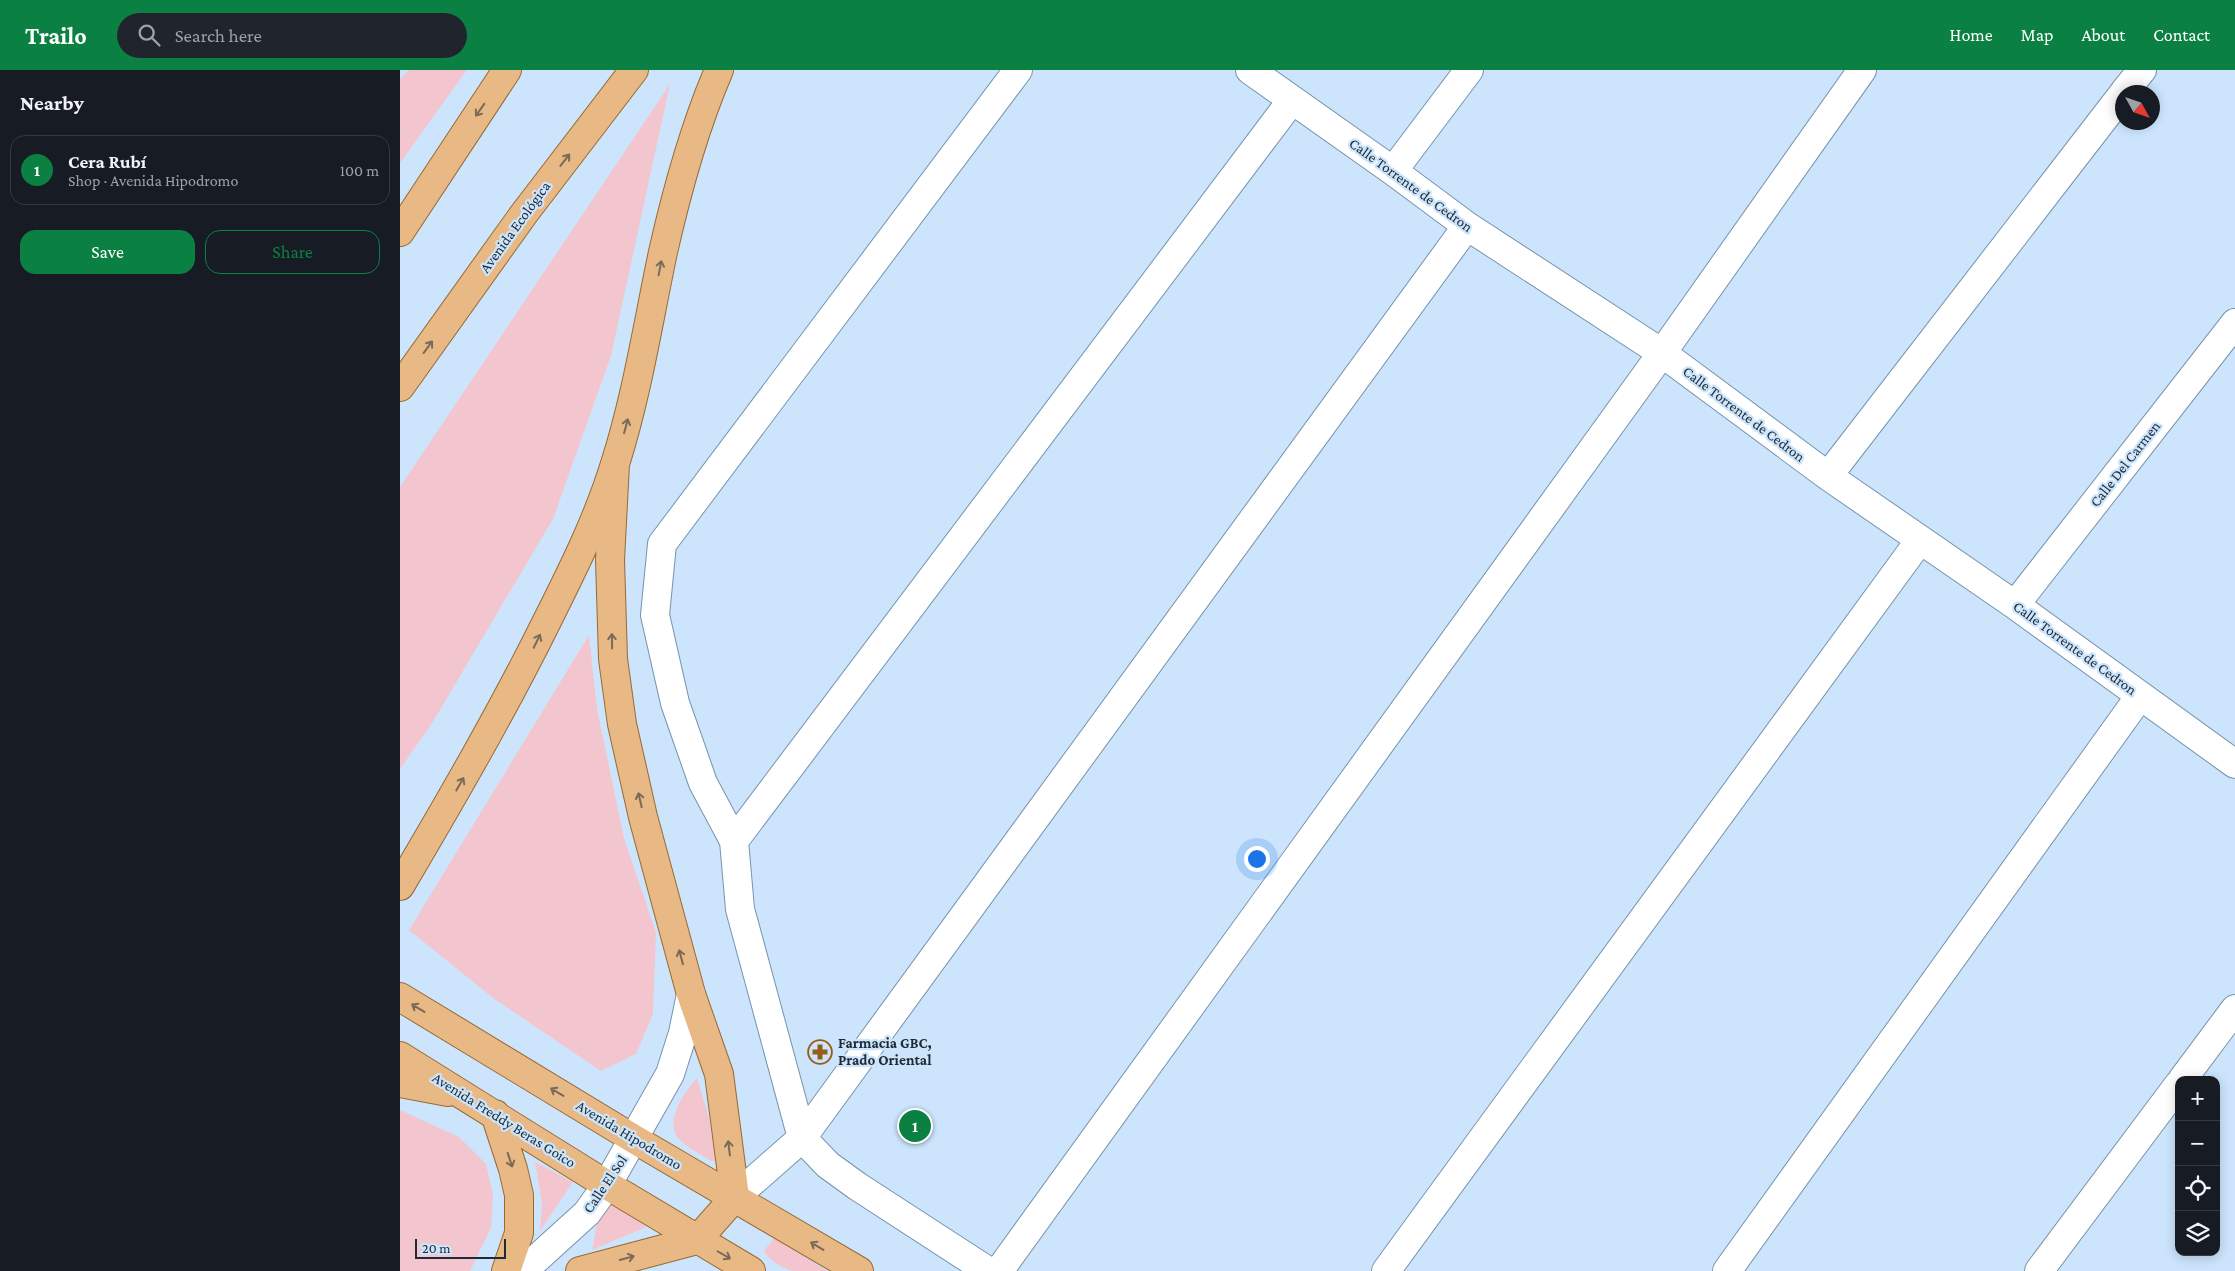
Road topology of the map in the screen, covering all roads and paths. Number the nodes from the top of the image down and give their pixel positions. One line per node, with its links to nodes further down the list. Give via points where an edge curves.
1 (507, 70): 14 (main road, one-way to 14)
2 (634, 70): 17 (main road, Avenida Ecológica, one-way to 2, via 523,215)
3 (719, 70): 18 (main road, one-way to 3, via 638,382 663,251 686,163)
4 (1018, 70): 25 (street, via 662,544 654,615 675,703 703,783)
5 (1250, 70): 10 (street, Calle Torrente de Cedron)
6 (1469, 70): 12 (street)
7 (1862, 70): 16 (street)
8 (2142, 70): 9 (street)
9 (2130, 85)
10 (1292, 100): 12 (street, Calle Torrente de Cedron); 25 (street)
11 (2115, 104): 19 (street)
12 (1393, 171): 13 (street, Calle Torrente de Cedron)
13 (1467, 226): 16 (street, Calle Torrente de Cedron); 37 (street)
14 (400, 232)
15 (2235, 323): 21 (street, Calle Del Carmen)
16 (1662, 353): 19 (street, Calle Torrente de Cedron); 48 (street)
17 (400, 387)
18 (615, 464): 24 (main road, one-way to 18, via 532,651 578,559); 28 (main road, one-way to 18, via 643,817 622,724 614,668 610,560)
19 (1828, 476): 20 (street, Calle Torrente de Cedron)
20 (1920, 540): 21 (street, Calle Torrente de Cedron); 49 (street)
21 (2015, 605): 22 (street, Calle Torrente de Cedron)
22 (2140, 696): 23 (street, Calle Torrente de Cedron); 50 (street)
23 (2234, 761)
24 (440, 818): 26 (main road); 27 (main road)
25 (734, 841): 37 (street, via 740,910)
26 (400, 844)
27 (400, 886)
28 (691, 994): 38 (street, Calle El Sol, via 670,1074); 40 (main road, one-way to 28, via 719,1074)
29 (400, 997): 38 (main road, Avenida Hipodromo, one-way to 29)
30 (2235, 1009): 32 (street)
31 (400, 1056): 35 (main road, Avenida Freddy Beras Goico)
32 (2185, 1076)
33 (400, 1083): 35 (main road)
34 (2175, 1089): 51 (street)
35 (463, 1095): 36 (main road, Avenida Freddy Beras Goico)
36 (495, 1114): 39 (main road, Avenida Freddy Beras Goico); 42 (main road, one-way to 42, via 518,1195 519,1233)
37 (802, 1138): 40 (street); 47 (street, via 828,1165 857,1186)
38 (634, 1139): 39 (street, Calle El Sol); 40 (main road, Avenida Hipodromo)
39 (607, 1185): 41 (main road); 43 (street, Calle El Sol, via 587,1213)
40 (735, 1197): 41 (main road); 46 (main road, Avenida Hipodromo, one-way to 40)
41 (697, 1240): 44 (main road, one-way to 41); 45 (main road, one-way to 45)
42 (506, 1271)
43 (523, 1271)
44 (580, 1271)
45 (751, 1271)
46 (859, 1271)
47 (988, 1271)
48 (999, 1271)
49 (1386, 1271)
50 (1727, 1271)
51 (2038, 1271)

